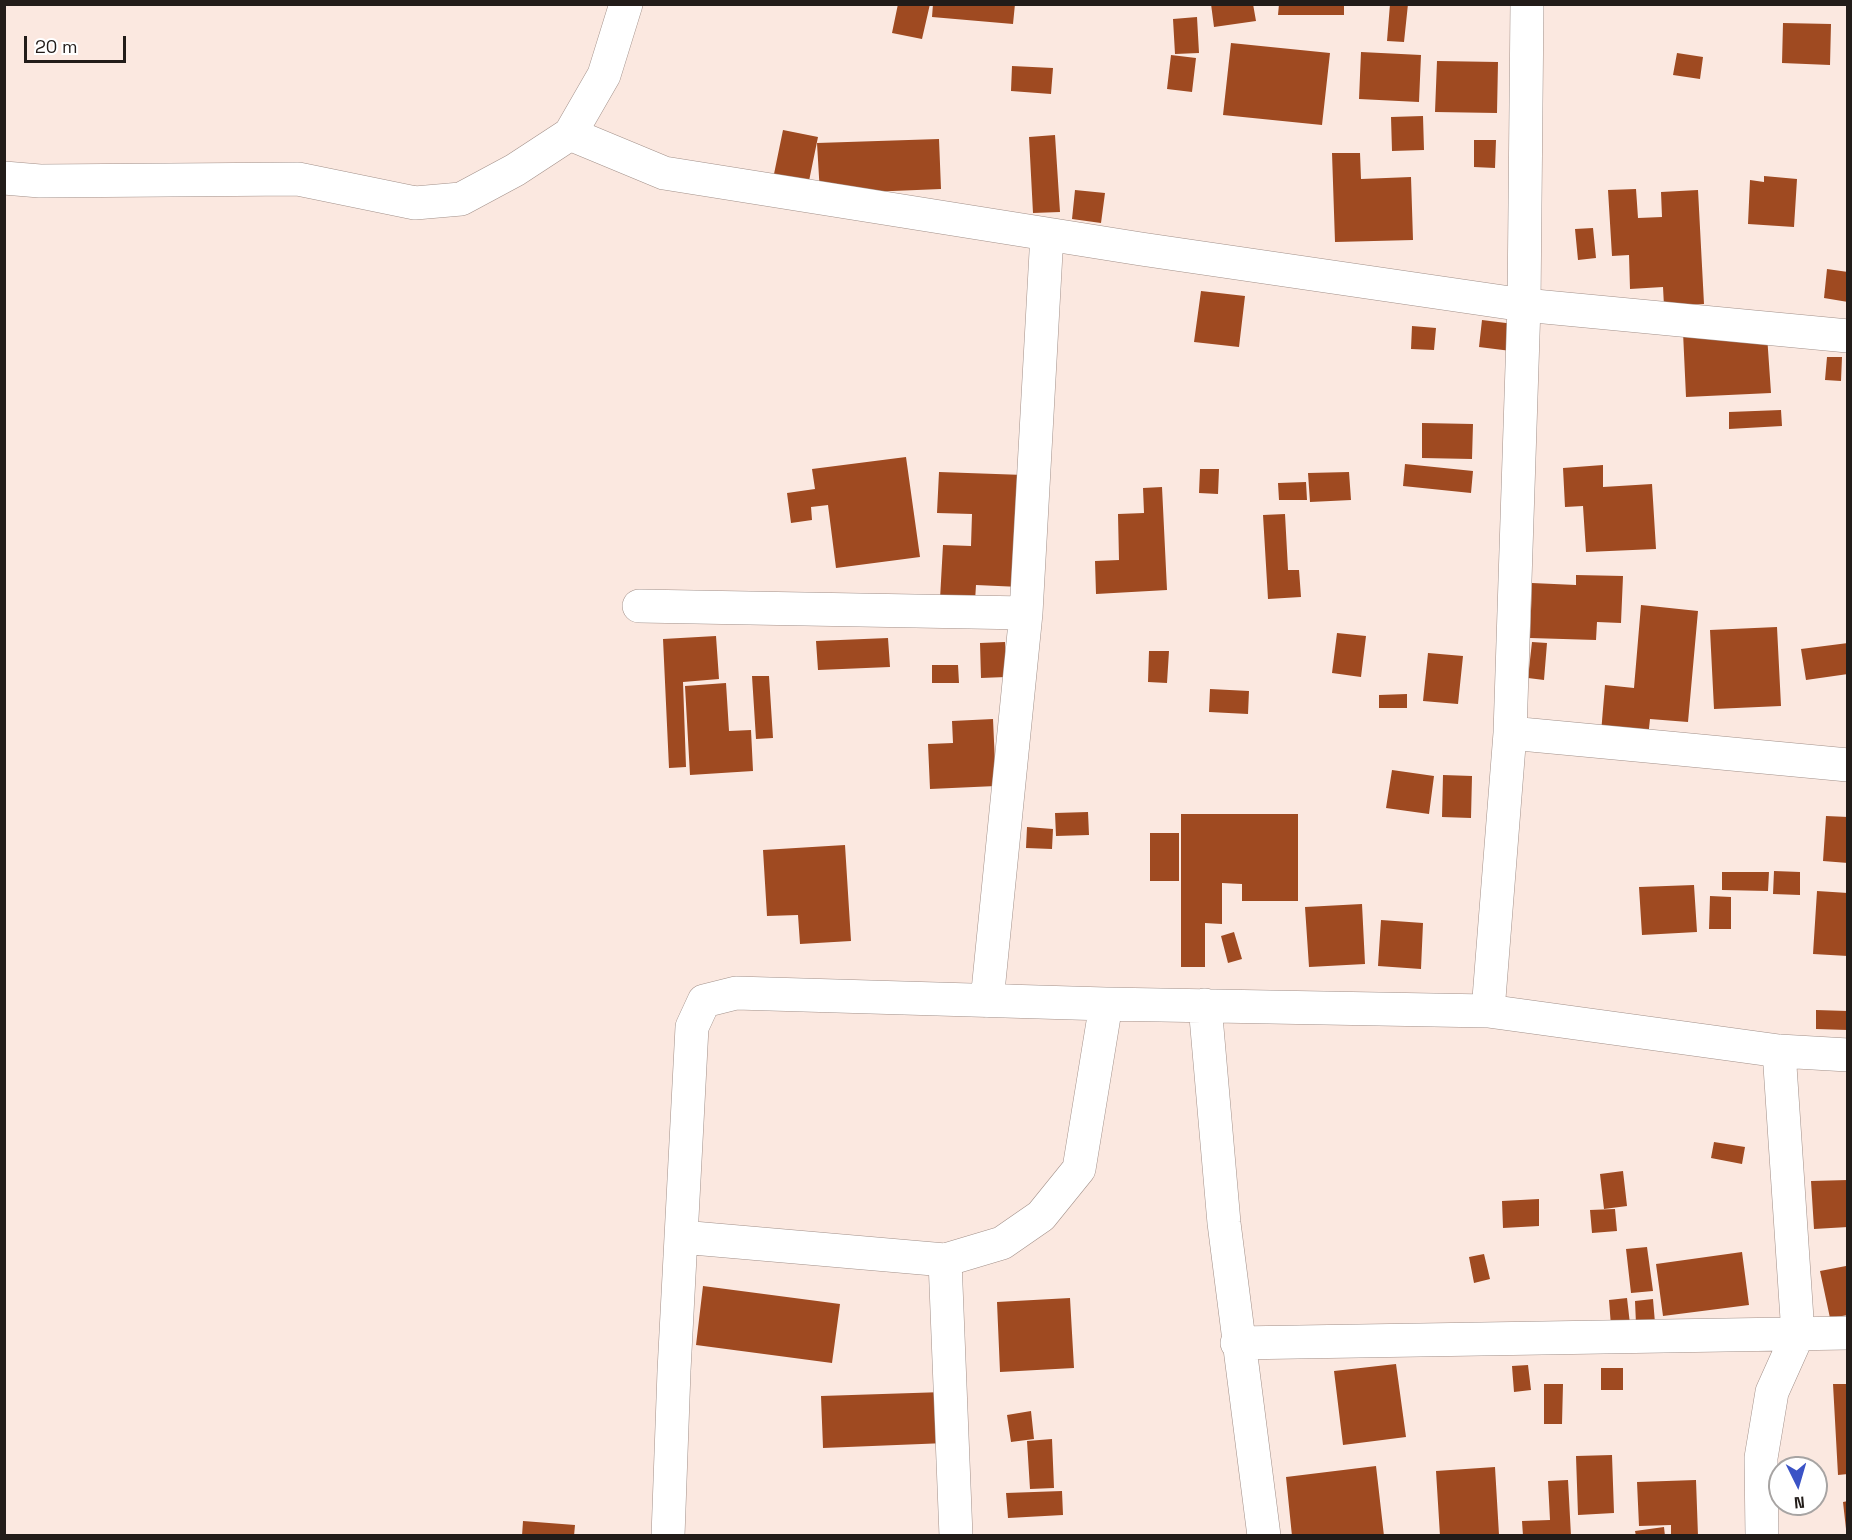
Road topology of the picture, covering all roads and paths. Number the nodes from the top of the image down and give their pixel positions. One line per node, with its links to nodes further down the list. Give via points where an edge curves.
1 (626, 4): 3 (street, via 604,75)
2 (1527, 4): 6 (street)
3 (570, 134): 4 (street, via 515,171 461,199 415,203 298,179); 5 (street, via 664,173)
4 (4, 178)
5 (1047, 234): 6 (street); 9 (street)
6 (1524, 305): 7 (street); 10 (street)
7 (1848, 336)
8 (639, 606): 9 (street)
9 (1026, 613): 12 (street)
10 (1510, 733): 11 (street); 15 (street)
11 (1848, 765)
12 (987, 1001): 13 (street); 18 (street, via 736,993 704,1001 692,1027)
13 (1106, 1004): 14 (street); 19 (street, via 1079,1169 1041,1216 1002,1243)
14 (1204, 1005): 15 (street); 22 (street)
15 (1488, 1011): 16 (street)
16 (1779, 1051): 17 (street); 21 (street)
17 (1848, 1055)
18 (681, 1237): 19 (street); 23 (street)
19 (945, 1260): 24 (street)
20 (1848, 1333): 21 (street)
21 (1798, 1334): 22 (street); 26 (street, via 1772,1392 1761,1458)
22 (1238, 1343): 25 (street)
23 (668, 1536)
24 (956, 1536)
25 (1264, 1536)
26 (1762, 1536)

